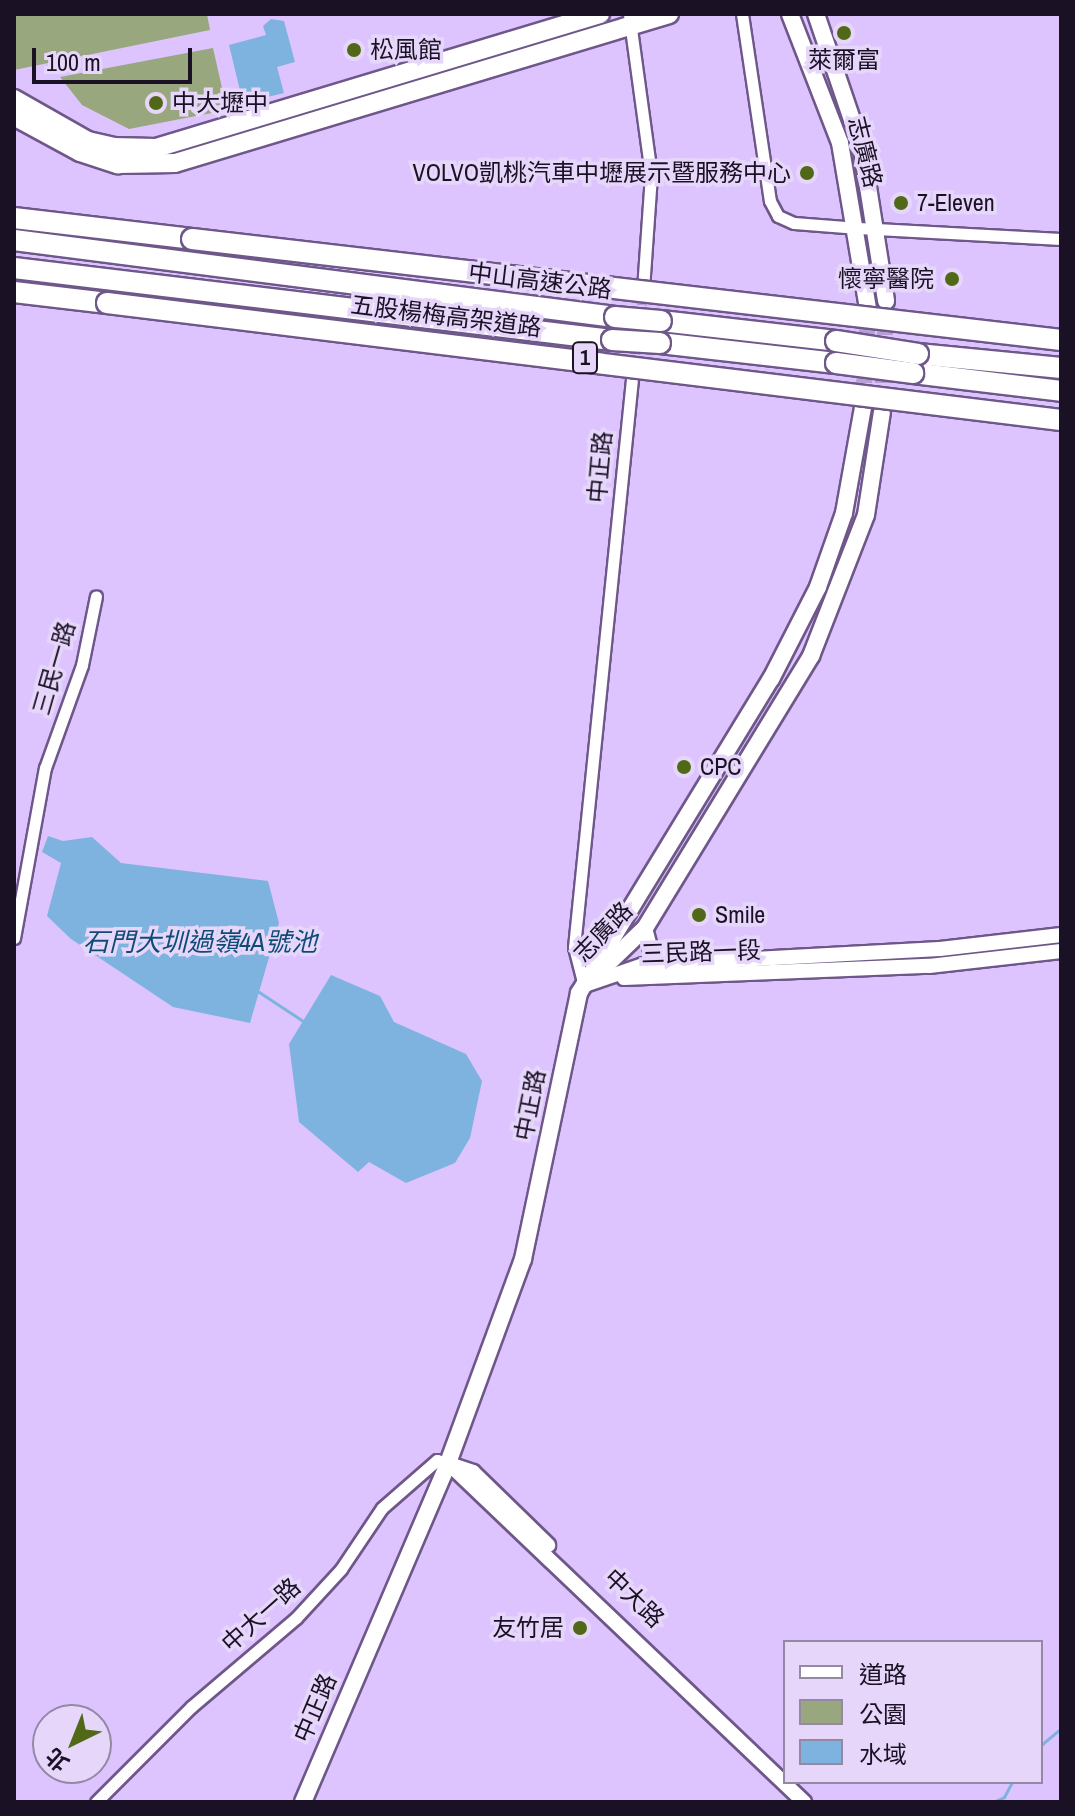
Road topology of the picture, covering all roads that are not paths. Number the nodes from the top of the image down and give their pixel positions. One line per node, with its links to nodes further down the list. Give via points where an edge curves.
1 (600, 14): 7 (main road, via 156,148 88,141)
2 (669, 14): 6 (main road)
3 (742, 14): 11 (street, via 770,201 778,216 794,223)
4 (790, 14): 11 (main road, 志廣路, via 823,89)
5 (816, 14): 10 (main road, 志廣路, via 862,149)
6 (629, 20): 8 (main road, via 175,163 118,164 80,152); 15 (street, via 651,175)
7 (14, 99)
8 (14, 116)
9 (14, 218): 19 (highway, 五股楊梅高架道路, bridge)
10 (877, 226): 11 (street); 12 (street); 17 (main road, 志廣路)
11 (858, 228): 18 (main road, 志廣路)
12 (1061, 239)
13 (14, 240): 20 (highway, 中山高速公路 / 1, bridge, via 836,341)
14 (14, 268): 20 (highway, 中山高速公路 / 1, bridge, via 612,340 836,363)
15 (643, 290)
16 (14, 292): 26 (highway, 五股楊梅高架道路 / 1, bridge)
17 (886, 301)
18 (868, 308)
19 (1061, 340)
20 (915, 364): 21 (highway, 中山高速公路 / 1); 23 (highway, 中山高速公路 / 1)
21 (1061, 368)
22 (632, 379): 33 (street, 中正路, via 574,947)
23 (1061, 391)
24 (863, 407): 33 (main road, 志廣路, via 844,513 818,587 771,679)
25 (882, 412): 28 (main road, 志廣路, via 866,515 811,656)
26 (1061, 420)
27 (96, 596): 30 (street, 三民一路, via 82,665 45,768)
28 (645, 928): 32 (street, via 650,947); 33 (main road, 志廣路)
29 (1061, 935): 32 (street, 三民路一段, via 940,949)
30 (14, 938)
31 (1061, 951): 33 (street, 三民路一段, via 929,966 637,976)
32 (672, 963): 33 (street, 三民路一段, via 643,965)
33 (584, 986): 34 (main road, 中正路, via 563,1059 525,1251)
34 (448, 1463): 35 (street, 中大路, via 473,1472); 36 (street); 39 (street, 中大一路, via 437,1460 382,1508 341,1569 296,1618 191,1707); 40 (main road, 中正路)
35 (783, 1770)
36 (783, 1782)
37 (785, 1784): 41 (street)
38 (798, 1784): 42 (street)
39 (96, 1802)
40 (303, 1802)
41 (804, 1802)
42 (817, 1802)

